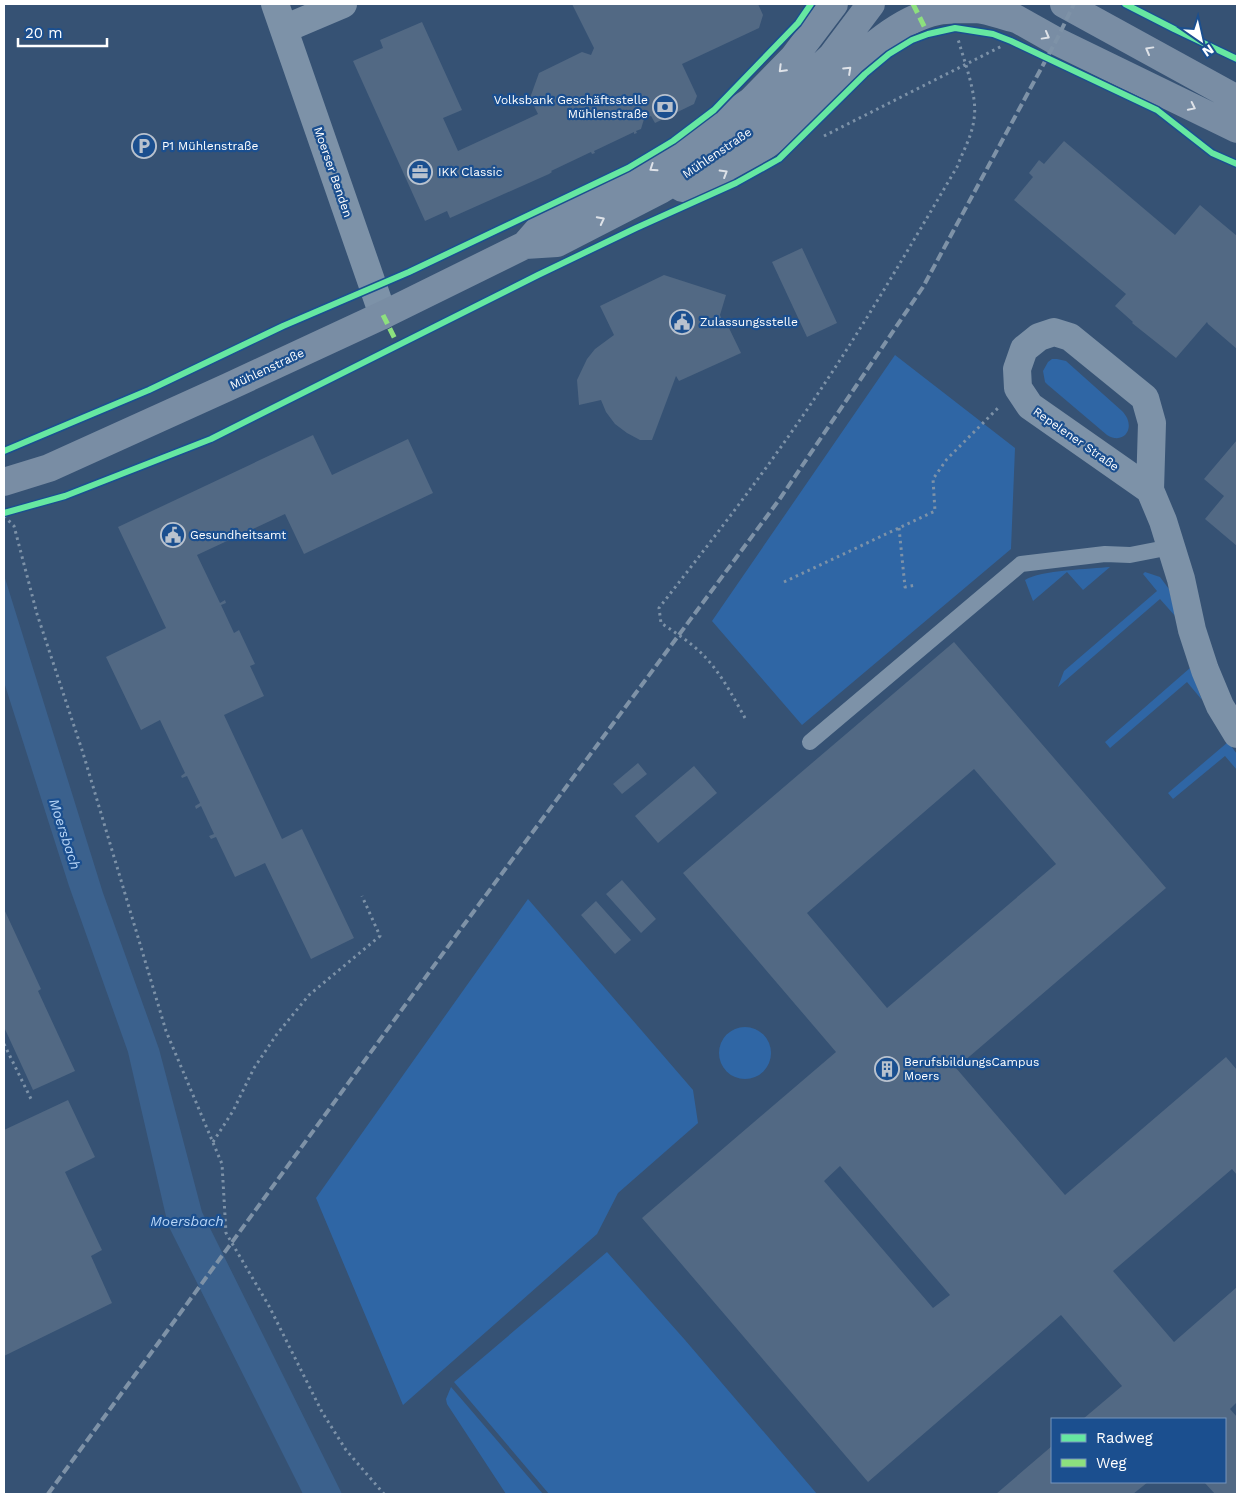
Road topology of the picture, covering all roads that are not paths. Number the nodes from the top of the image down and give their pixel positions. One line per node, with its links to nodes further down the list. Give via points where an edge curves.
1 (275, 4): 8 (street, Moerser Benden)
2 (343, 4): 8 (street)
3 (834, 4): 12 (main road, Mühlenstraße, one-way to 12, via 794,57 751,100 640,177 539,229)
4 (871, 4): 11 (main road, Mühlenstraße, via 832,56 768,116 734,144)
5 (988, 4): 7 (main road)
6 (1064, 4): 9 (main road, one-way to 6)
7 (1016, 19): 10 (main road, one-way to 10); 11 (main road, one-way to 7, via 693,186 718,177 769,144 872,47 905,24 938,11 977,9)
8 (284, 29): 13 (street, Moerser Benden)
9 (1237, 99)
10 (1237, 129)
11 (660, 190): 12 (main road, Mühlenstraße, one-way to 11, via 557,243)
12 (525, 245): 13 (main road, Mühlenstraße)
13 (383, 315): 14 (main road, Mühlenstraße, via 49,468)
14 (4, 482)
15 (1150, 490): 15 (street, Repelener Straße, via 1152,423 1145,398 1070,337 1054,332 1039,337 1024,349 1017,368 1018,388 1030,406); 16 (street)
16 (1171, 547): 17 (street, via 1205,670 1220,706); 18 (lane, via 1130,555 1105,554 1021,564)
17 (1237, 734)
18 (810, 742)

